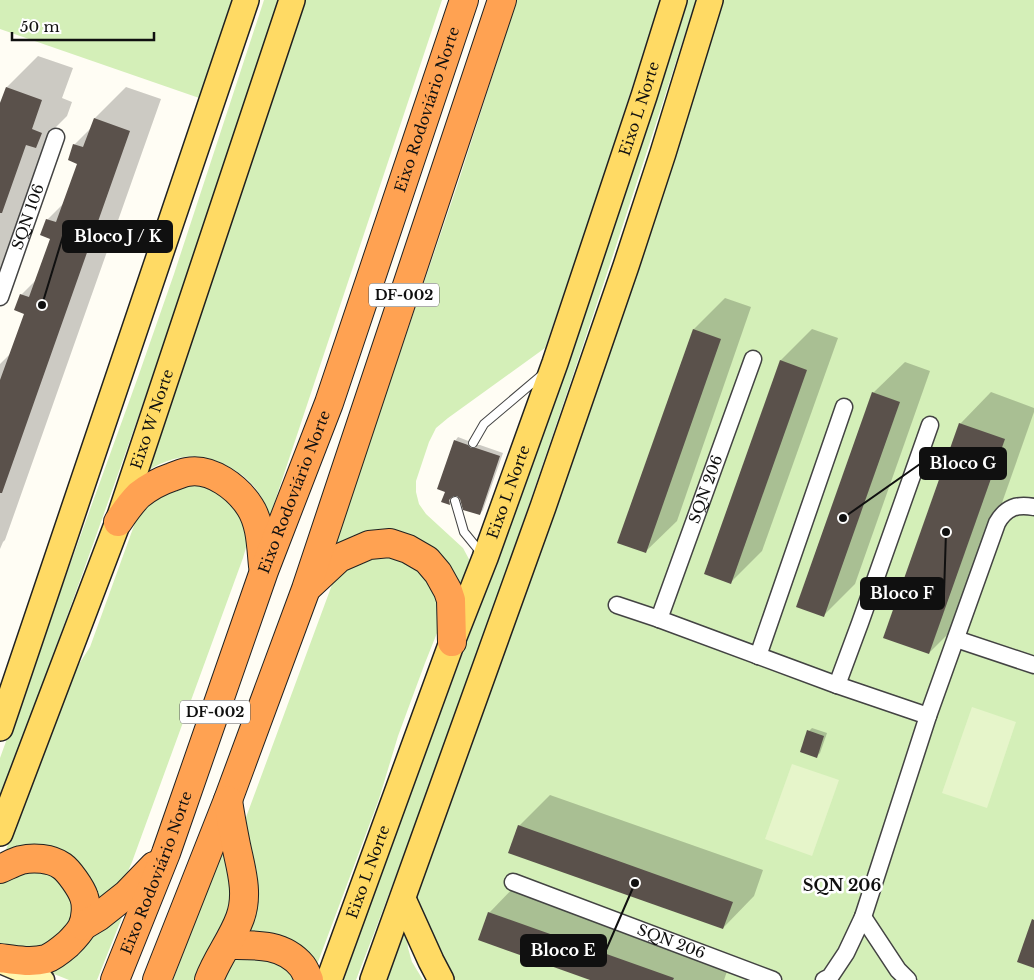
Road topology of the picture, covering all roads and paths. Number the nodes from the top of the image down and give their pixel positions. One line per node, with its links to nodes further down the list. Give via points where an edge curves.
1 (246, 0): 28 (main road)
2 (292, 0): 16 (main road, Eixo W Norte)
3 (464, 0): 18 (highway, Eixo Rodoviário Norte / DF-002, via 329,404)
4 (502, 0): 19 (highway, DF-002)
5 (674, 0): 10 (main road, Eixo L Norte)
6 (710, 0): 34 (main road, via 626,266)
7 (56, 137): 8 (street, SQN 106)
8 (0, 297)
9 (753, 359): 21 (street, SQN 206)
10 (556, 363): 13 (lane, via 484,424); 17 (main road, Eixo L Norte)
11 (844, 407): 24 (street)
12 (930, 425): 26 (street)
13 (473, 443)
14 (455, 502): 17 (lane, via 464,532)
15 (1034, 506): 22 (street, via 1013,507 997,523)
16 (118, 522): 18 (highway, via 138,496 163,480 188,472 213,475 236,490 251,507 259,527); 30 (main road, Eixo W Norte)
17 (485, 558): 23 (main road, Eixo L Norte)
18 (264, 571): 31 (highway, Eixo Rodoviário Norte / DF-002)
19 (306, 589): 23 (highway, via 339,558 369,545 390,543 408,549 427,560 448,591); 29 (highway, DF-002)
20 (617, 605): 21 (street)
21 (659, 619): 24 (street)
22 (956, 640): 25 (street); 27 (street)
23 (452, 642): 46 (main road, Eixo L Norte)
24 (758, 656): 26 (street)
25 (1034, 665)
26 (837, 685): 27 (street)
27 (928, 716): 35 (street)
28 (0, 728)
29 (228, 800): 37 (highway, via 244,897 241,916); 43 (highway, DF-002)
30 (0, 833)
31 (166, 854): 36 (highway, via 127,894); 42 (highway, Eixo Rodoviário Norte / DF-002)
32 (0, 869): 36 (highway, via 29,859 52,861 62,866 84,897 86,913)
33 (513, 882): 49 (street, SQN 206)
34 (403, 899): 47 (main road); 48 (main road)
35 (863, 917): 50 (street, via 846,953 830,977); 51 (street)
36 (83, 926): 38 (highway, via 60,952 46,958)
37 (228, 945): 44 (highway); 45 (highway, via 276,948 291,956)
38 (0, 960): 41 (street)
39 (0, 976): 40 (highway)
40 (3, 980)
41 (43, 980)
42 (115, 980)
43 (157, 980)
44 (209, 980)
45 (309, 980)
46 (329, 980)
47 (374, 980)
48 (441, 980)
49 (774, 980)
50 (824, 980)
51 (908, 980)

